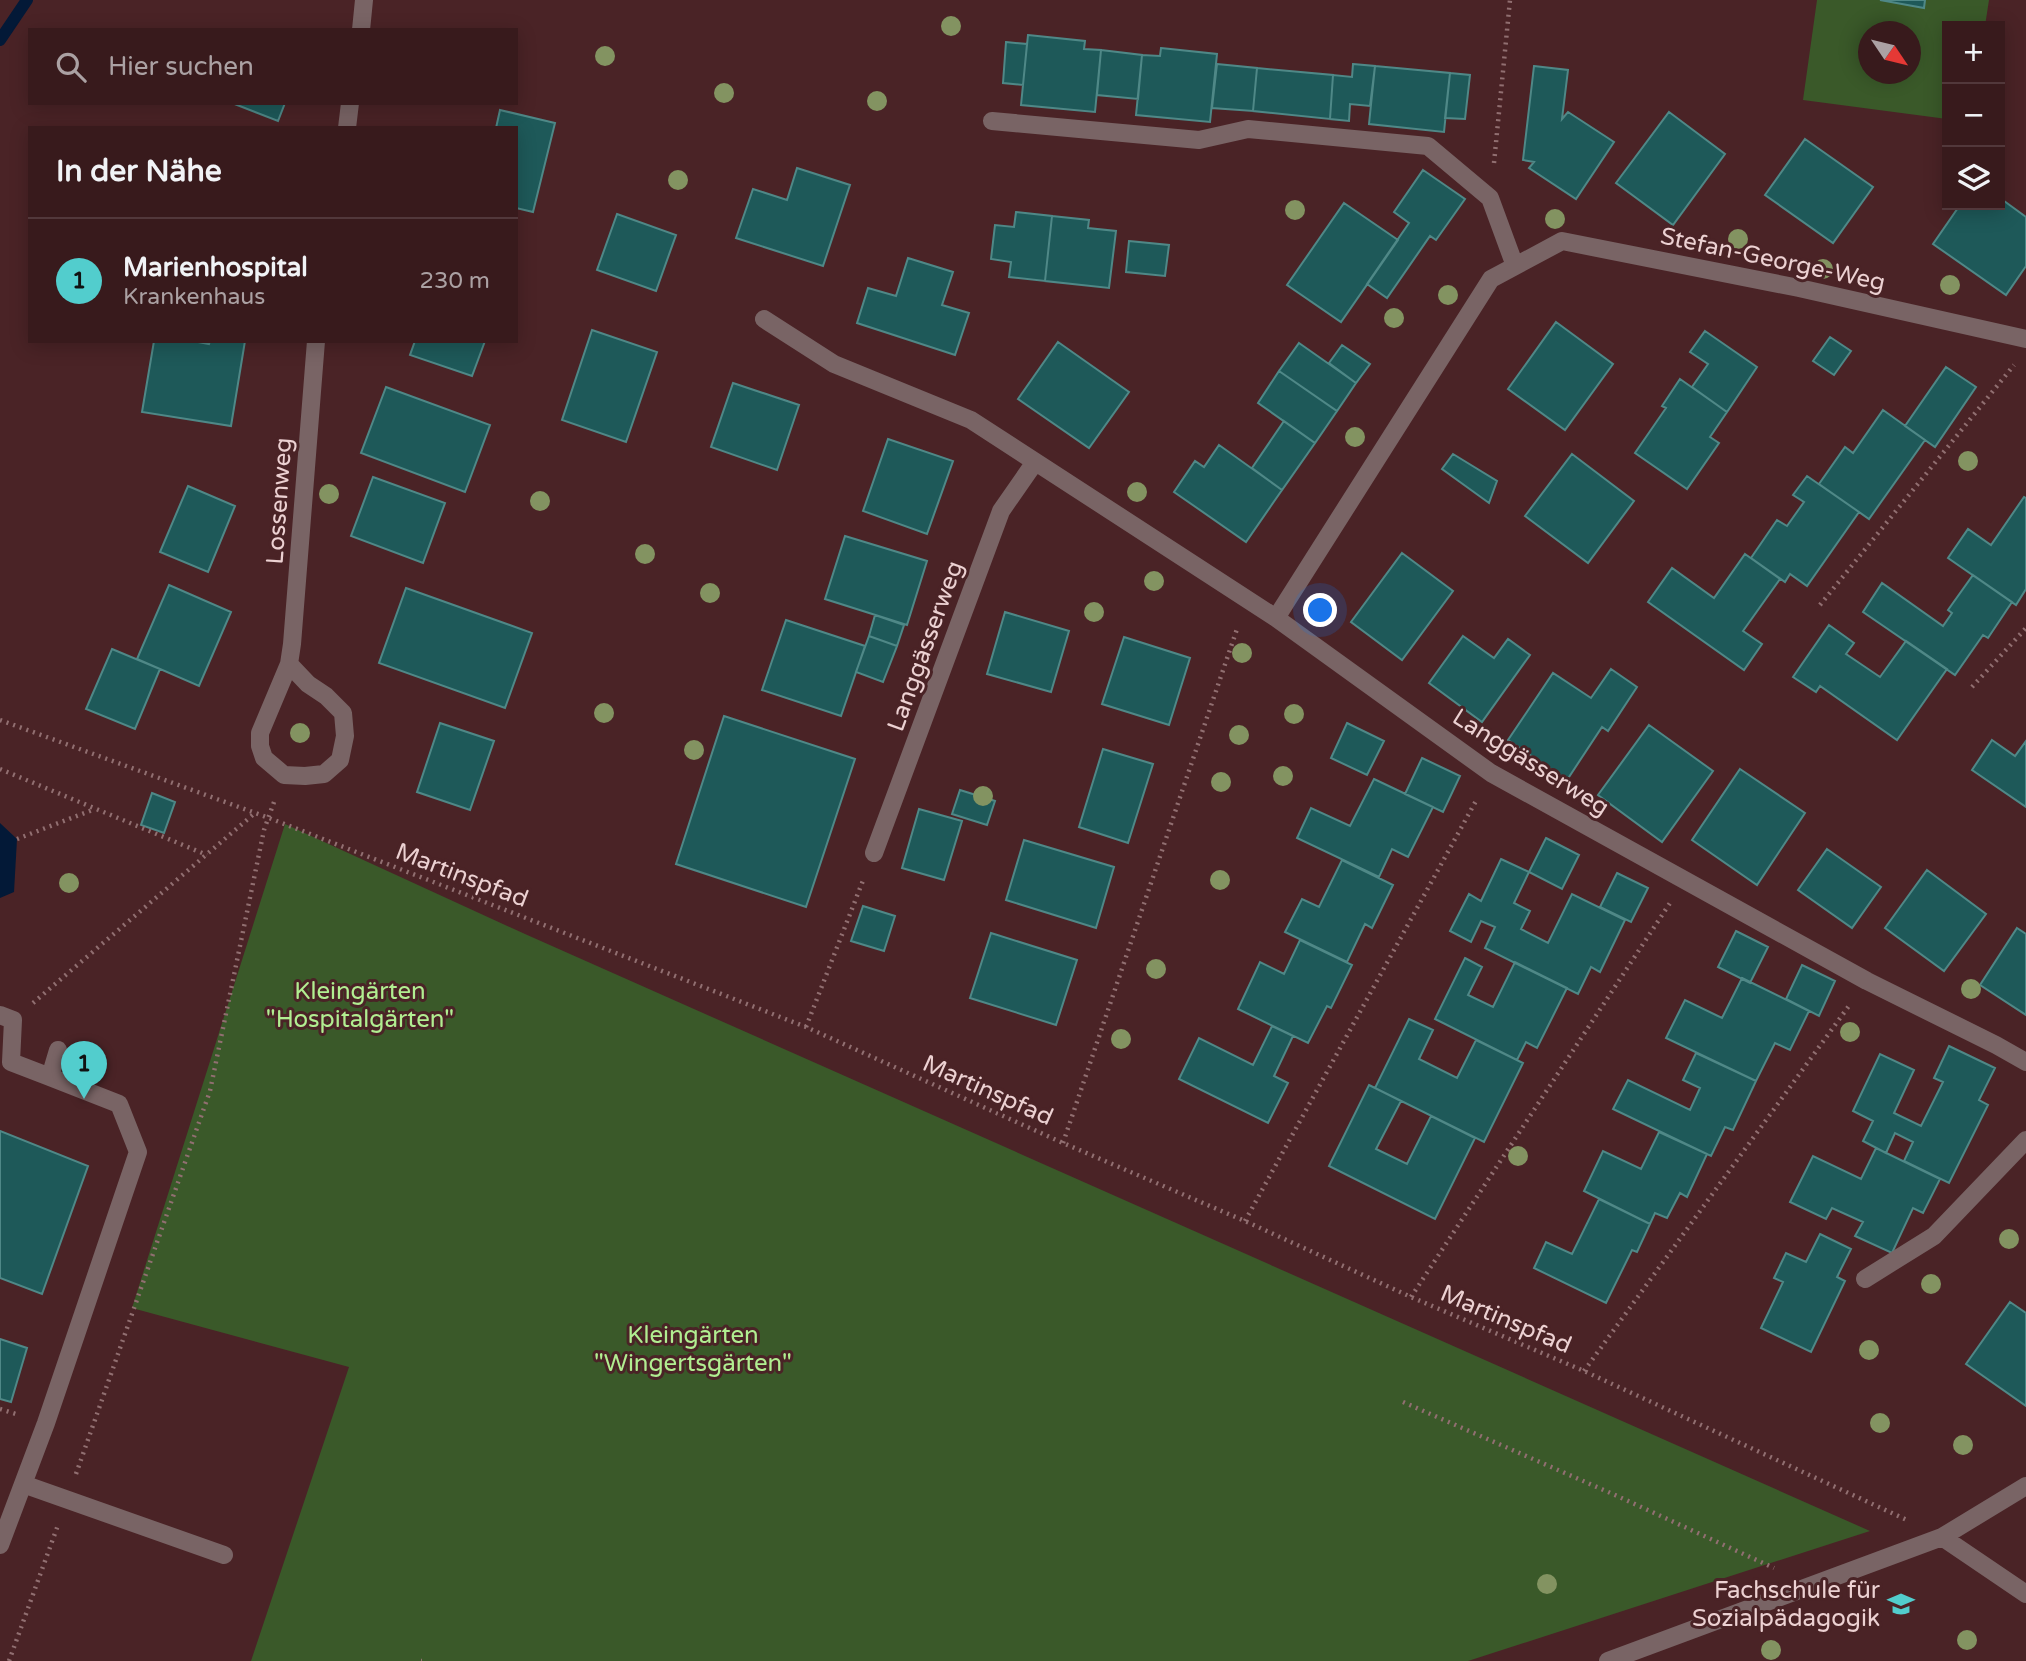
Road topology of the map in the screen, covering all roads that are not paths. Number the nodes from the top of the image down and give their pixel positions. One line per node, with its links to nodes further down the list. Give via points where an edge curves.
1 (365, 0): 2 (street)
2 (361, 28)
3 (350, 105): 5 (street)
4 (992, 121): 6 (street, via 1199,140 1248,129 1428,146 1490,198)
5 (346, 126)
6 (1515, 266): 8 (street, Stefan-George-Weg, via 1562,241); 11 (street, Stefan-George-Weg, via 1491,279)
7 (764, 319): 10 (street, Langgässerweg, via 834,364 971,421)
8 (2026, 339)
9 (316, 343): 12 (street, Lossenweg)
10 (1035, 462): 11 (street, Langgässerweg); 13 (street, Langgässerweg, via 1000,511)
11 (1276, 618): 16 (street, Langgässerweg, via 1492,773 1867,981)
12 (289, 664): 12 (street, Lossenweg, via 260,733 260,746 264,758 284,775 324,774 340,760 343,713)
13 (874, 853)
14 (6, 1017): 17 (street, via 11,1062)
15 (58, 1050): 17 (street)
16 (2026, 1062)
17 (50, 1077): 20 (street, via 119,1104 138,1152)
18 (2026, 1140): 19 (street, via 1934,1236)
19 (1865, 1279)
20 (23, 1484): 23 (street); 24 (street)
21 (2026, 1486): 22 (street)
22 (1942, 1536): 25 (street); 26 (street)
23 (0, 1545)
24 (224, 1555)
25 (2026, 1594)
26 (1608, 1661)

